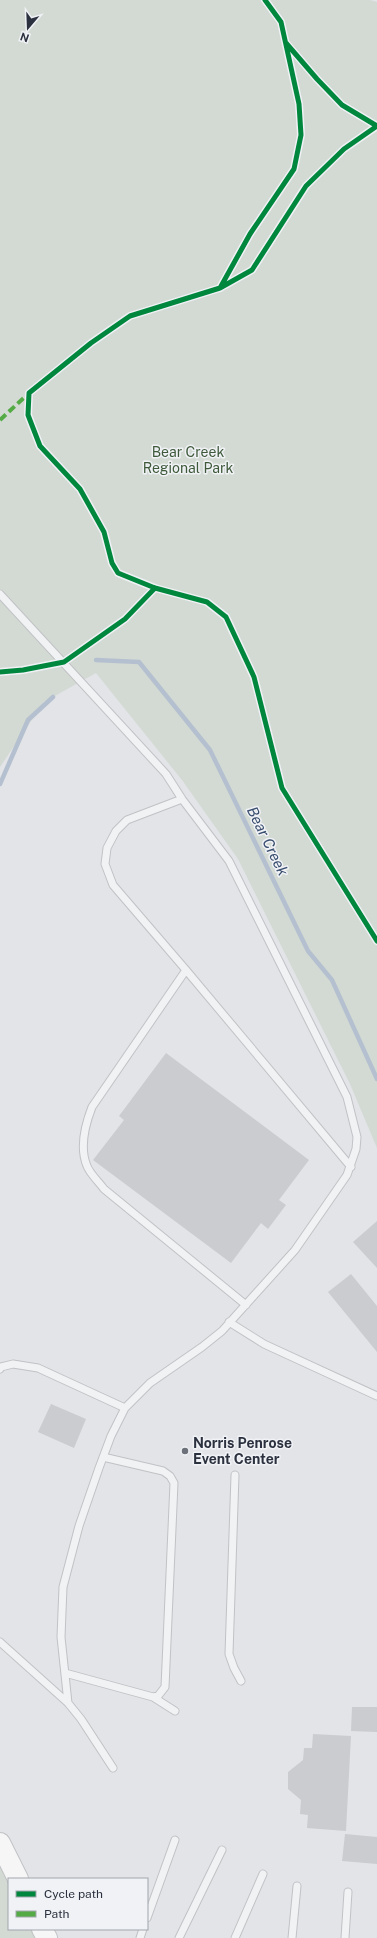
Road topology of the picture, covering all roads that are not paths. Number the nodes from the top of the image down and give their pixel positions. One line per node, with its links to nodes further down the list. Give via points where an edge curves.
1 (0, 594): 2 (lane, via 166,774)
2 (182, 800): 3 (lane, via 127,820 116,831 107,848 105,864 113,885); 4 (lane, via 229,860 347,1097 357,1137)
3 (186, 970): 4 (lane); 5 (lane, via 92,1107 86,1123 83,1150 87,1167 104,1189)
4 (351, 1167): 5 (lane, via 295,1250)
5 (246, 1305): 6 (lane)
6 (229, 1322): 8 (lane, via 264,1344); 9 (lane, via 202,1347 150,1383)
7 (0, 1368): 9 (lane, via 13,1364 38,1368)
8 (377, 1396)
9 (126, 1408): 10 (lane)
10 (103, 1457): 13 (lane, via 79,1526 63,1587 61,1637); 15 (lane, via 163,1471 174,1483 165,1687 158,1696)
11 (235, 1475): 14 (lane, via 229,1654)
12 (0, 1642): 16 (lane)
13 (64, 1673): 15 (lane); 16 (lane)
14 (241, 1681)
15 (153, 1697): 17 (lane)
16 (68, 1703): 18 (lane, via 82,1719)
17 (175, 1712)
18 (114, 1768)
19 (175, 1840): 26 (lane)
20 (0, 1843): 23 (street)
21 (222, 1850): 27 (lane)
22 (263, 1874): 28 (lane)
23 (18, 1878)
24 (298, 1886): 29 (lane)
25 (348, 1892): 30 (lane)
26 (148, 1915)
27 (179, 1938)
28 (235, 1938)
29 (292, 1938)
30 (345, 1938)

